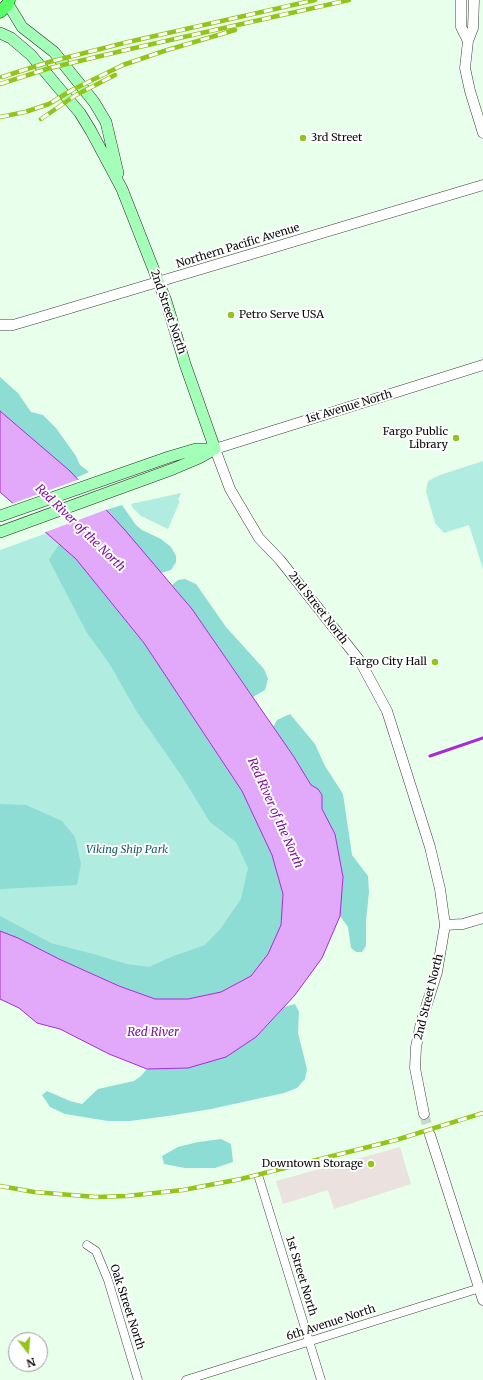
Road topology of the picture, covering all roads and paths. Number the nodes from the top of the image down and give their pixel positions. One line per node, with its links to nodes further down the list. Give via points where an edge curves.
1 (461, 0): 5 (street, via 461,27)
2 (474, 0): 5 (street, via 473,28)
3 (6, 5): 8 (main road, 2nd Street North, via 22,27 54,52 94,102 106,122)
4 (0, 33): 8 (main road, 2nd Street North, via 11,38 31,55 80,113)
5 (468, 41): 6 (street, via 465,68)
6 (483, 133)
7 (483, 185): 9 (street, Northern Pacific Avenue)
8 (122, 189): 9 (main road, 2nd Street North)
9 (159, 282): 10 (street, Northern Pacific Avenue, via 13,325); 12 (main road, 2nd Street North)
10 (0, 325)
11 (483, 365): 12 (street, 1st Avenue North)
12 (215, 449): 13 (main road, 1st Avenue North, via 196,449 169,457); 14 (main road, 1st Avenue North, via 173,469); 16 (street, 2nd Street North, via 230,489 259,538 280,560 360,661 387,711 430,848 440,888)
13 (0, 516)
14 (0, 532)
15 (483, 918): 16 (street, via 463,924)
16 (445, 925): 17 (street, 2nd Street North, via 437,972 420,1023 416,1047 415,1068)
17 (424, 1114)
18 (430, 1135): 21 (street)
19 (259, 1178): 23 (street, 1st Street North)
20 (87, 1245): 24 (street, Oak Street North, via 96,1251 108,1280)
21 (481, 1288): 22 (street); 23 (street, 6th Avenue North)
22 (483, 1300)
23 (309, 1341): 25 (street, 6th Avenue North); 26 (street, 1st Street North)
24 (138, 1380)
25 (186, 1380)
26 (321, 1380)

